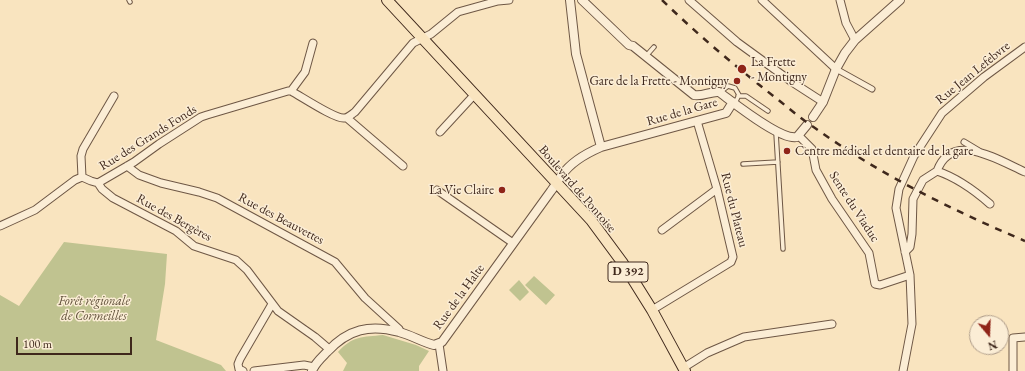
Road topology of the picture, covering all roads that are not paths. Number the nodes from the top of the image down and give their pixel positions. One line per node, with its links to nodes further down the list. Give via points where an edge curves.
1 (387, 0): 10 (main road, Boulevard de Pontoise / D 392)
2 (509, 0): 7 (street)
3 (689, 0): 23 (street, via 737,42)
4 (762, 0): 16 (street)
5 (840, 0): 11 (street, via 846,23)
6 (900, 0): 11 (street)
7 (498, 1): 10 (street, via 458,12)
8 (583, 1): 9 (street); 15 (street, via 629,45)
9 (570, 3): 33 (street, via 576,54)
10 (423, 38): 20 (main road, Boulevard de Pontoise / D 392); 26 (street, via 413,43 355,112)
11 (855, 40): 16 (street)
12 (312, 43): 18 (street, via 305,72)
13 (654, 47): 15 (lane)
14 (1025, 47): 51 (street, Rue Jean Lefebvre, via 984,77 942,113 914,156 899,190 896,208)
15 (646, 56): 19 (street, via 694,94 699,96)
16 (836, 69): 17 (street); 23 (street)
17 (872, 89)
18 (291, 91): 26 (street, via 334,115); 37 (street, Rue des Grands Fonds, via 280,92 202,117)
19 (719, 92): 22 (street); 22 (lane, via 731,86 738,92)
20 (475, 94): 29 (street); 43 (main road, Boulevard de Pontoise / D 392)
21 (114, 96): 41 (street, via 83,149)
22 (736, 100): 24 (lane, via 746,96); 27 (street, Rue de la Gare, via 726,113); 30 (street, Rue de la Gare)
23 (823, 102): 25 (street)
24 (768, 111)
25 (813, 117)
26 (347, 118): 38 (street)
27 (697, 121): 33 (street, Rue de la Gare); 44 (street, Rue du Plateau)
28 (807, 125): 31 (street)
29 (440, 132)
30 (776, 132): 31 (street, Rue de la Gare, via 791,137); 35 (lane)
31 (799, 136): 52 (street, Sente du Viaduc, via 812,149 816,170 869,254 875,284 880,285)
32 (964, 142): 34 (street)
33 (601, 147): 43 (street, Rue de la Gare, via 578,161 562,175)
34 (980, 152): 39 (street, via 961,150 949,154); 40 (street)
35 (778, 162): 36 (lane); 50 (lane)
36 (744, 164)
37 (127, 166): 42 (street, Rue des Grands Fonds); 56 (street, Rue des Beauvettes, via 160,184 217,198 335,262 365,298)
38 (403, 166)
39 (937, 172): 46 (street, via 950,175 975,190); 51 (street, via 922,180 913,199 912,234 910,247)
40 (1025, 172)
41 (82, 177): 42 (street, Rue des Grands Fonds); 47 (street, via 35,210)
42 (98, 183): 53 (street, Rue des Bergères, via 113,198 176,231 194,246 236,260 247,270)
43 (557, 184): 49 (street, Rue de la Halte); 54 (main road, Boulevard de Pontoise / D 392, via 604,237)
44 (717, 189): 48 (street); 54 (street, Rue du Plateau, via 733,256 730,262)
45 (437, 190): 49 (street)
46 (990, 204)
47 (0, 226)
48 (662, 230)
49 (514, 243): 58 (street, Rue de la Halte)
50 (783, 249)
51 (905, 252): 52 (street, Rue Jean Lefebvre)
52 (910, 276): 65 (street, Rue Jean Lefebvre, via 912,324)
53 (272, 304): 59 (street, Rue des Bergères); 61 (street, via 238,364)
54 (652, 310): 62 (main road, Boulevard de Pontoise / D 392)
55 (832, 324): 62 (street, via 744,337 707,353)
56 (400, 332): 58 (street, Rue de la Halte, via 430,344); 59 (street, Rue de la Halte, via 358,330)
57 (1025, 337): 66 (street, via 1013,338)
58 (439, 344): 64 (street)
59 (329, 349): 60 (street, Rue de la Halte)
60 (313, 369): 63 (street, via 304,365)
61 (241, 370)
62 (684, 370)
63 (254, 371)
64 (443, 371)
65 (903, 371)
66 (1013, 371)

